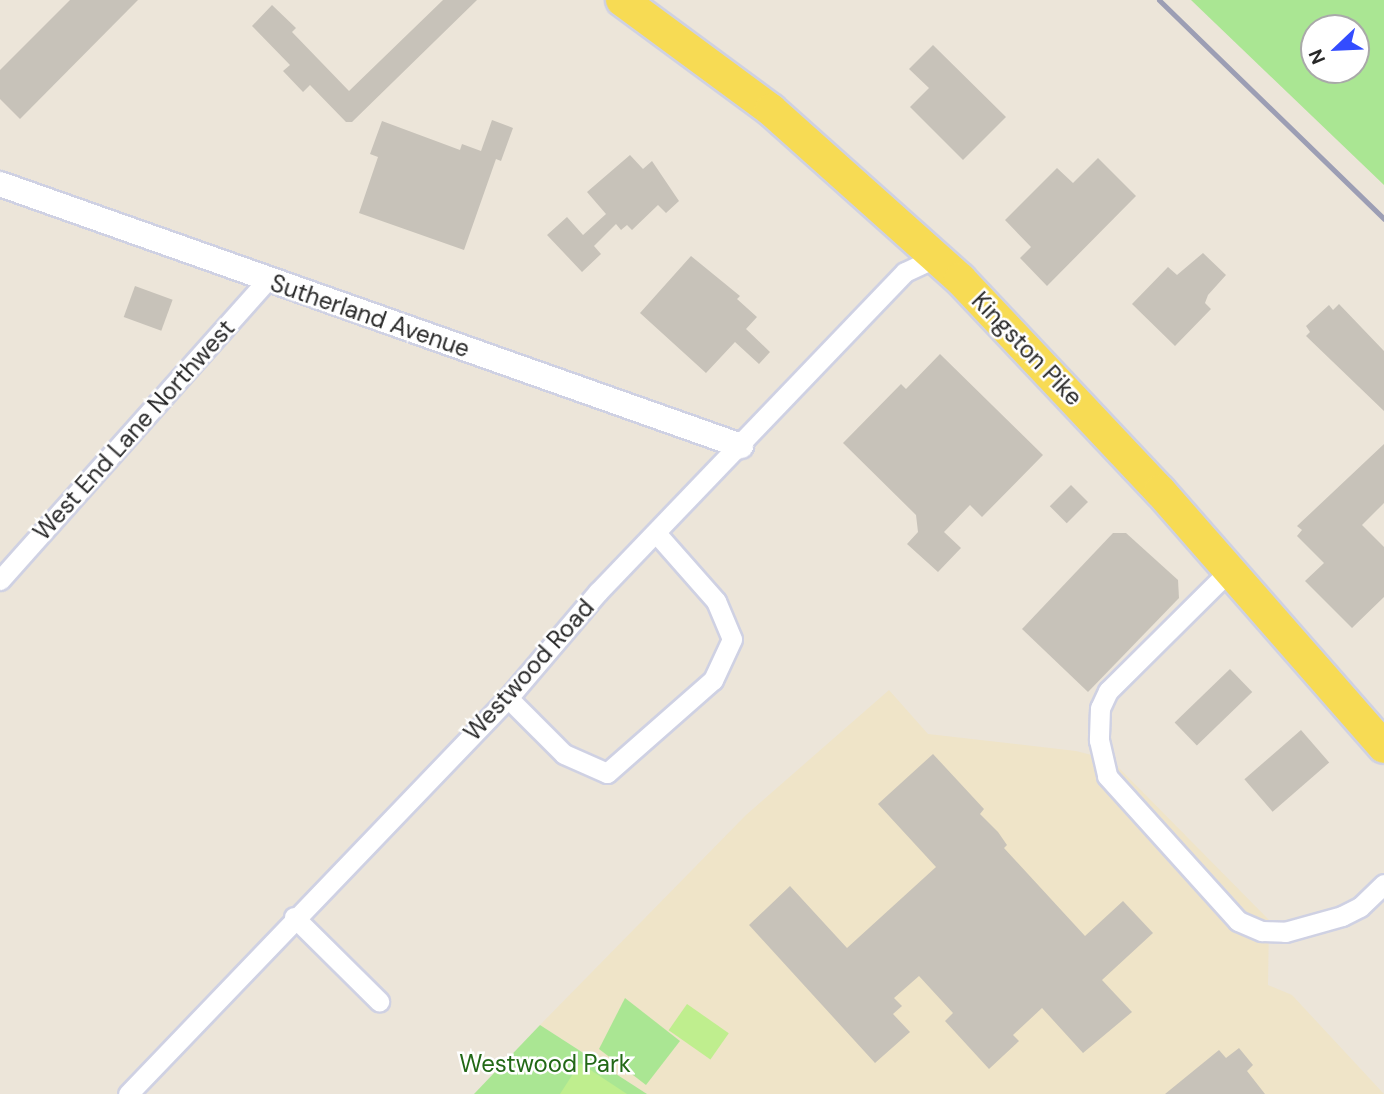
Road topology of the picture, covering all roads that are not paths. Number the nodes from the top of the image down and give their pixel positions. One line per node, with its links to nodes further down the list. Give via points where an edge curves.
1 (622, 0): 3 (main road, Kingston Pike, via 771,110)
2 (0, 184): 4 (street, Sutherland Avenue)
3 (937, 257): 5 (street, Westwood Road, via 905,272); 7 (main road, Kingston Pike, via 1108,433)
4 (268, 279): 5 (street, Sutherland Avenue); 8 (street, West End Lane Northwest)
5 (741, 446): 6 (street, Westwood Road)
6 (657, 534): 9 (street, Westwood Road, via 598,592); 9 (street, via 716,601 732,639 713,680 607,773 564,754)
7 (1229, 571): 10 (main road, Kingston Pike); 11 (street, via 1108,691 1100,708 1107,776 1238,921 1262,931 1284,933 1342,916 1360,907)
8 (0, 580)
9 (508, 698): 12 (street, Westwood Road)
10 (1384, 747)
11 (1384, 884)
12 (293, 917): 13 (street); 14 (street, Westwood Road)
13 (379, 1001)
14 (128, 1094)

